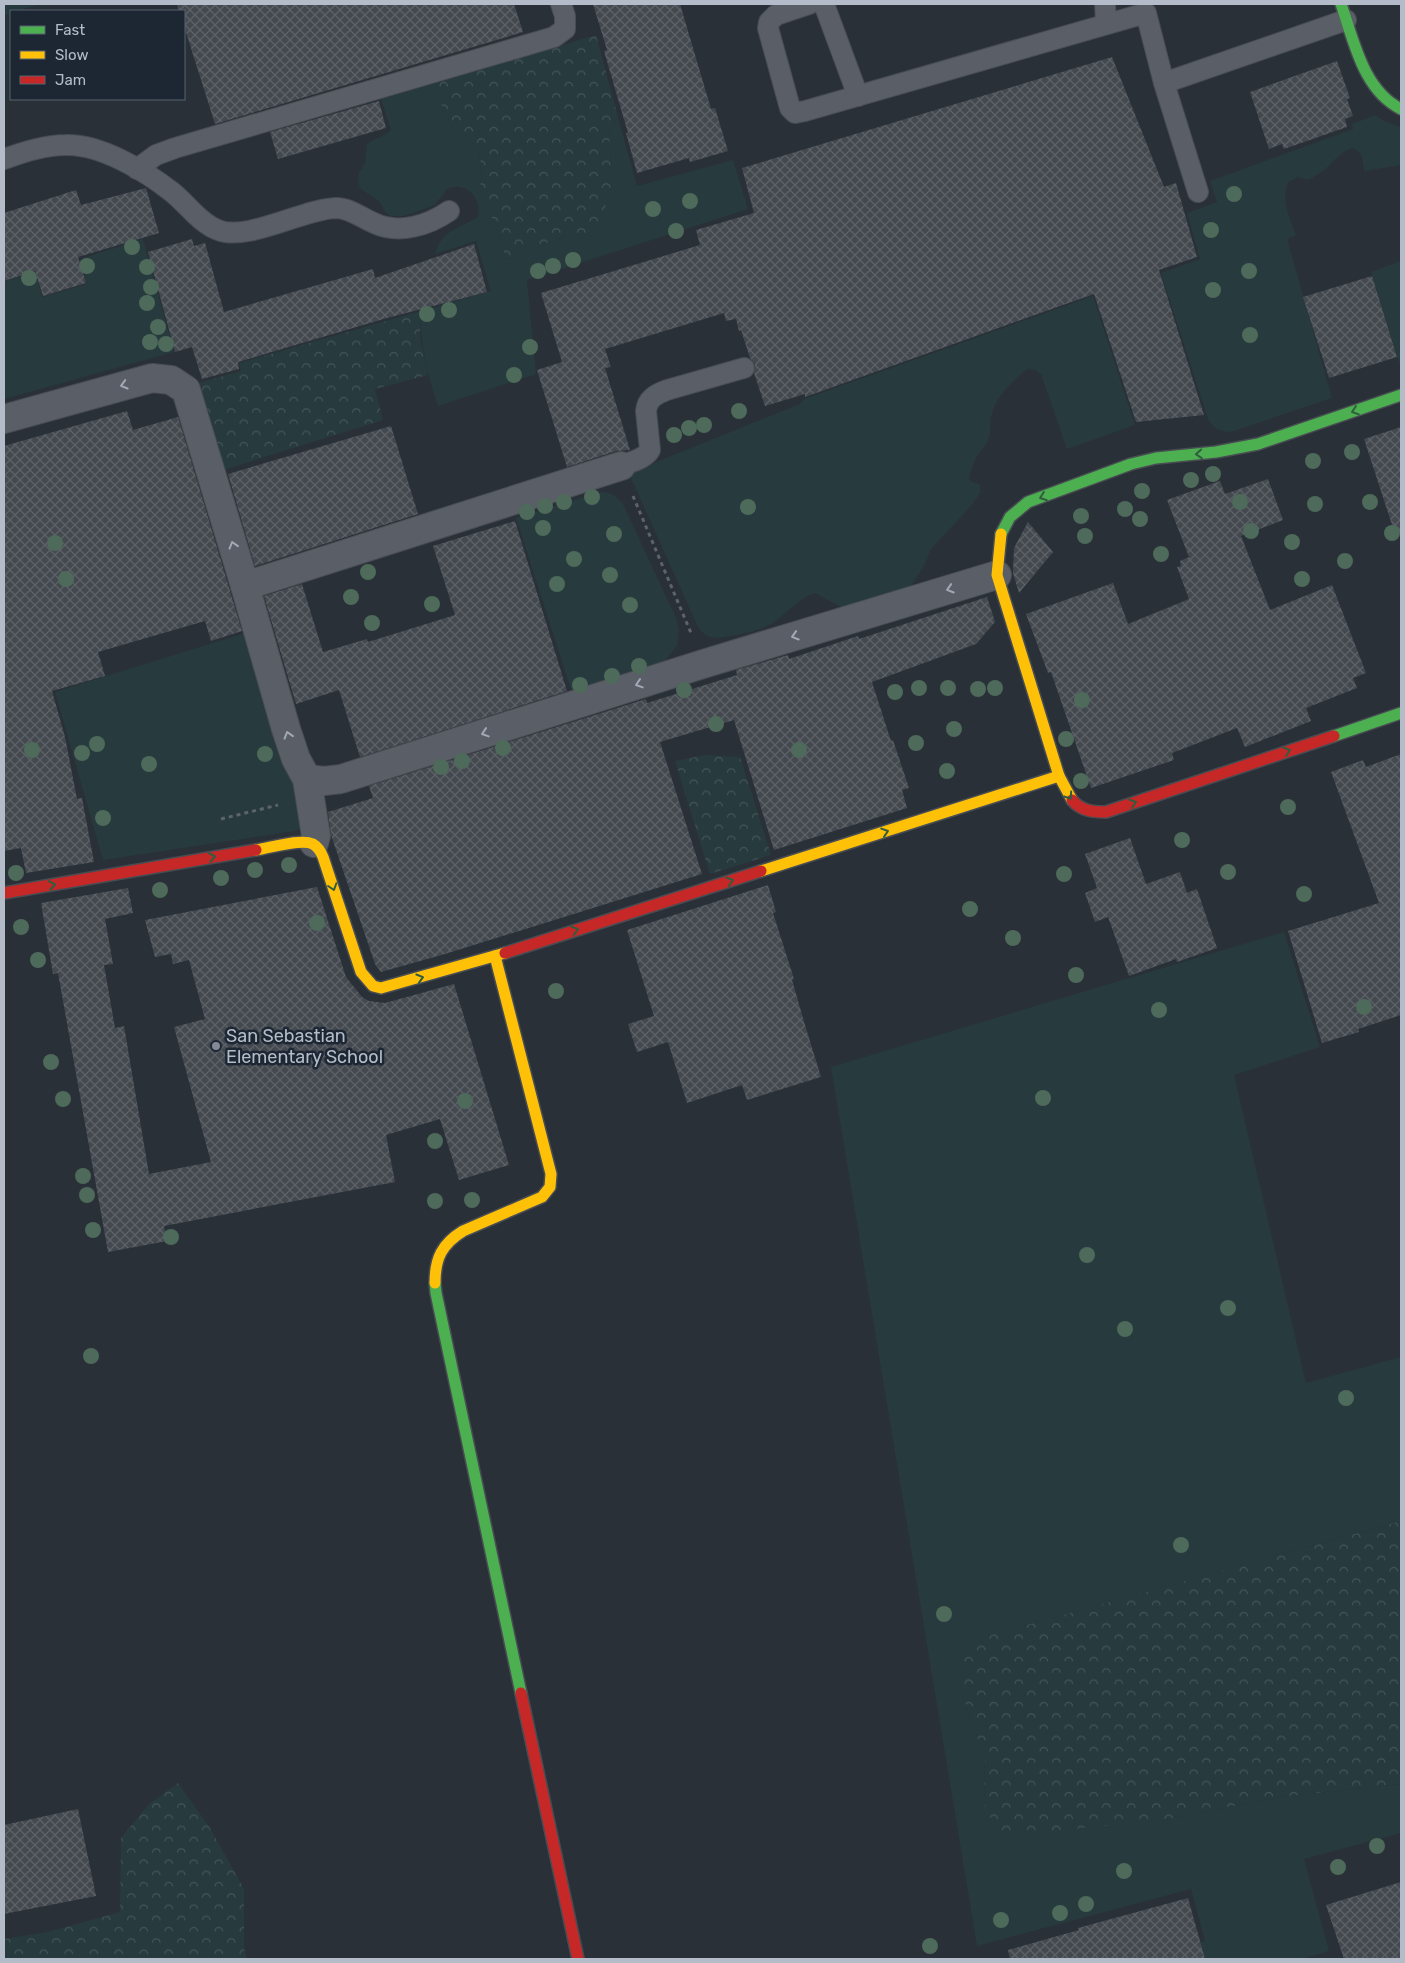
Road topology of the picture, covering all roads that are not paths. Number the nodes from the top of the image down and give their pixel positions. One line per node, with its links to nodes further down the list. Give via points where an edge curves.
1 (561, 4): 11 (lane, via 565,29 554,37 175,148 156,155)
2 (809, 4): 8 (lane, via 776,15 769,22 790,108 795,113)
3 (824, 4): 8 (lane)
4 (1145, 8): 6 (lane); 7 (lane)
5 (1344, 12): 7 (lane); 9 (street, via 1372,84 1382,97)
6 (1105, 14): 8 (lane)
7 (1164, 83): 12 (lane)
8 (858, 96)
9 (1401, 109)
10 (4, 159): 11 (lane, via 46,147 77,146 97,150)
11 (137, 169): 13 (lane, via 172,192 211,226 227,233 338,208 376,225 396,227 425,225)
12 (1198, 192)
13 (449, 211)
14 (744, 368): 17 (lane, via 667,390 651,399 646,405 650,450 648,454)
15 (1401, 395): 18 (street, one-way to 18, via 1258,444 1131,464 1028,502 1007,519 1002,530)
16 (4, 419): 19 (street, one-way to 16, via 189,395 177,383 165,378 152,378)
17 (621, 466): 19 (street)
18 (997, 575): 21 (street); 22 (street, one-way to 22, via 341,779)
19 (246, 586): 22 (street, one-way to 19, via 292,748)
20 (1401, 713): 21 (street, one-way to 20, via 1078,807 1096,813 1106,812)
21 (1059, 776): 25 (street, one-way to 21)
22 (307, 780): 23 (street, via 316,836)
23 (314, 843): 24 (street, one-way to 23, via 297,843); 25 (street, one-way to 25, via 323,857 361,972 373,986 390,987)
24 (4, 893)
25 (494, 956): 26 (street, via 551,1174 550,1187 542,1197 451,1238 436,1260 436,1293)
26 (578, 1959)

